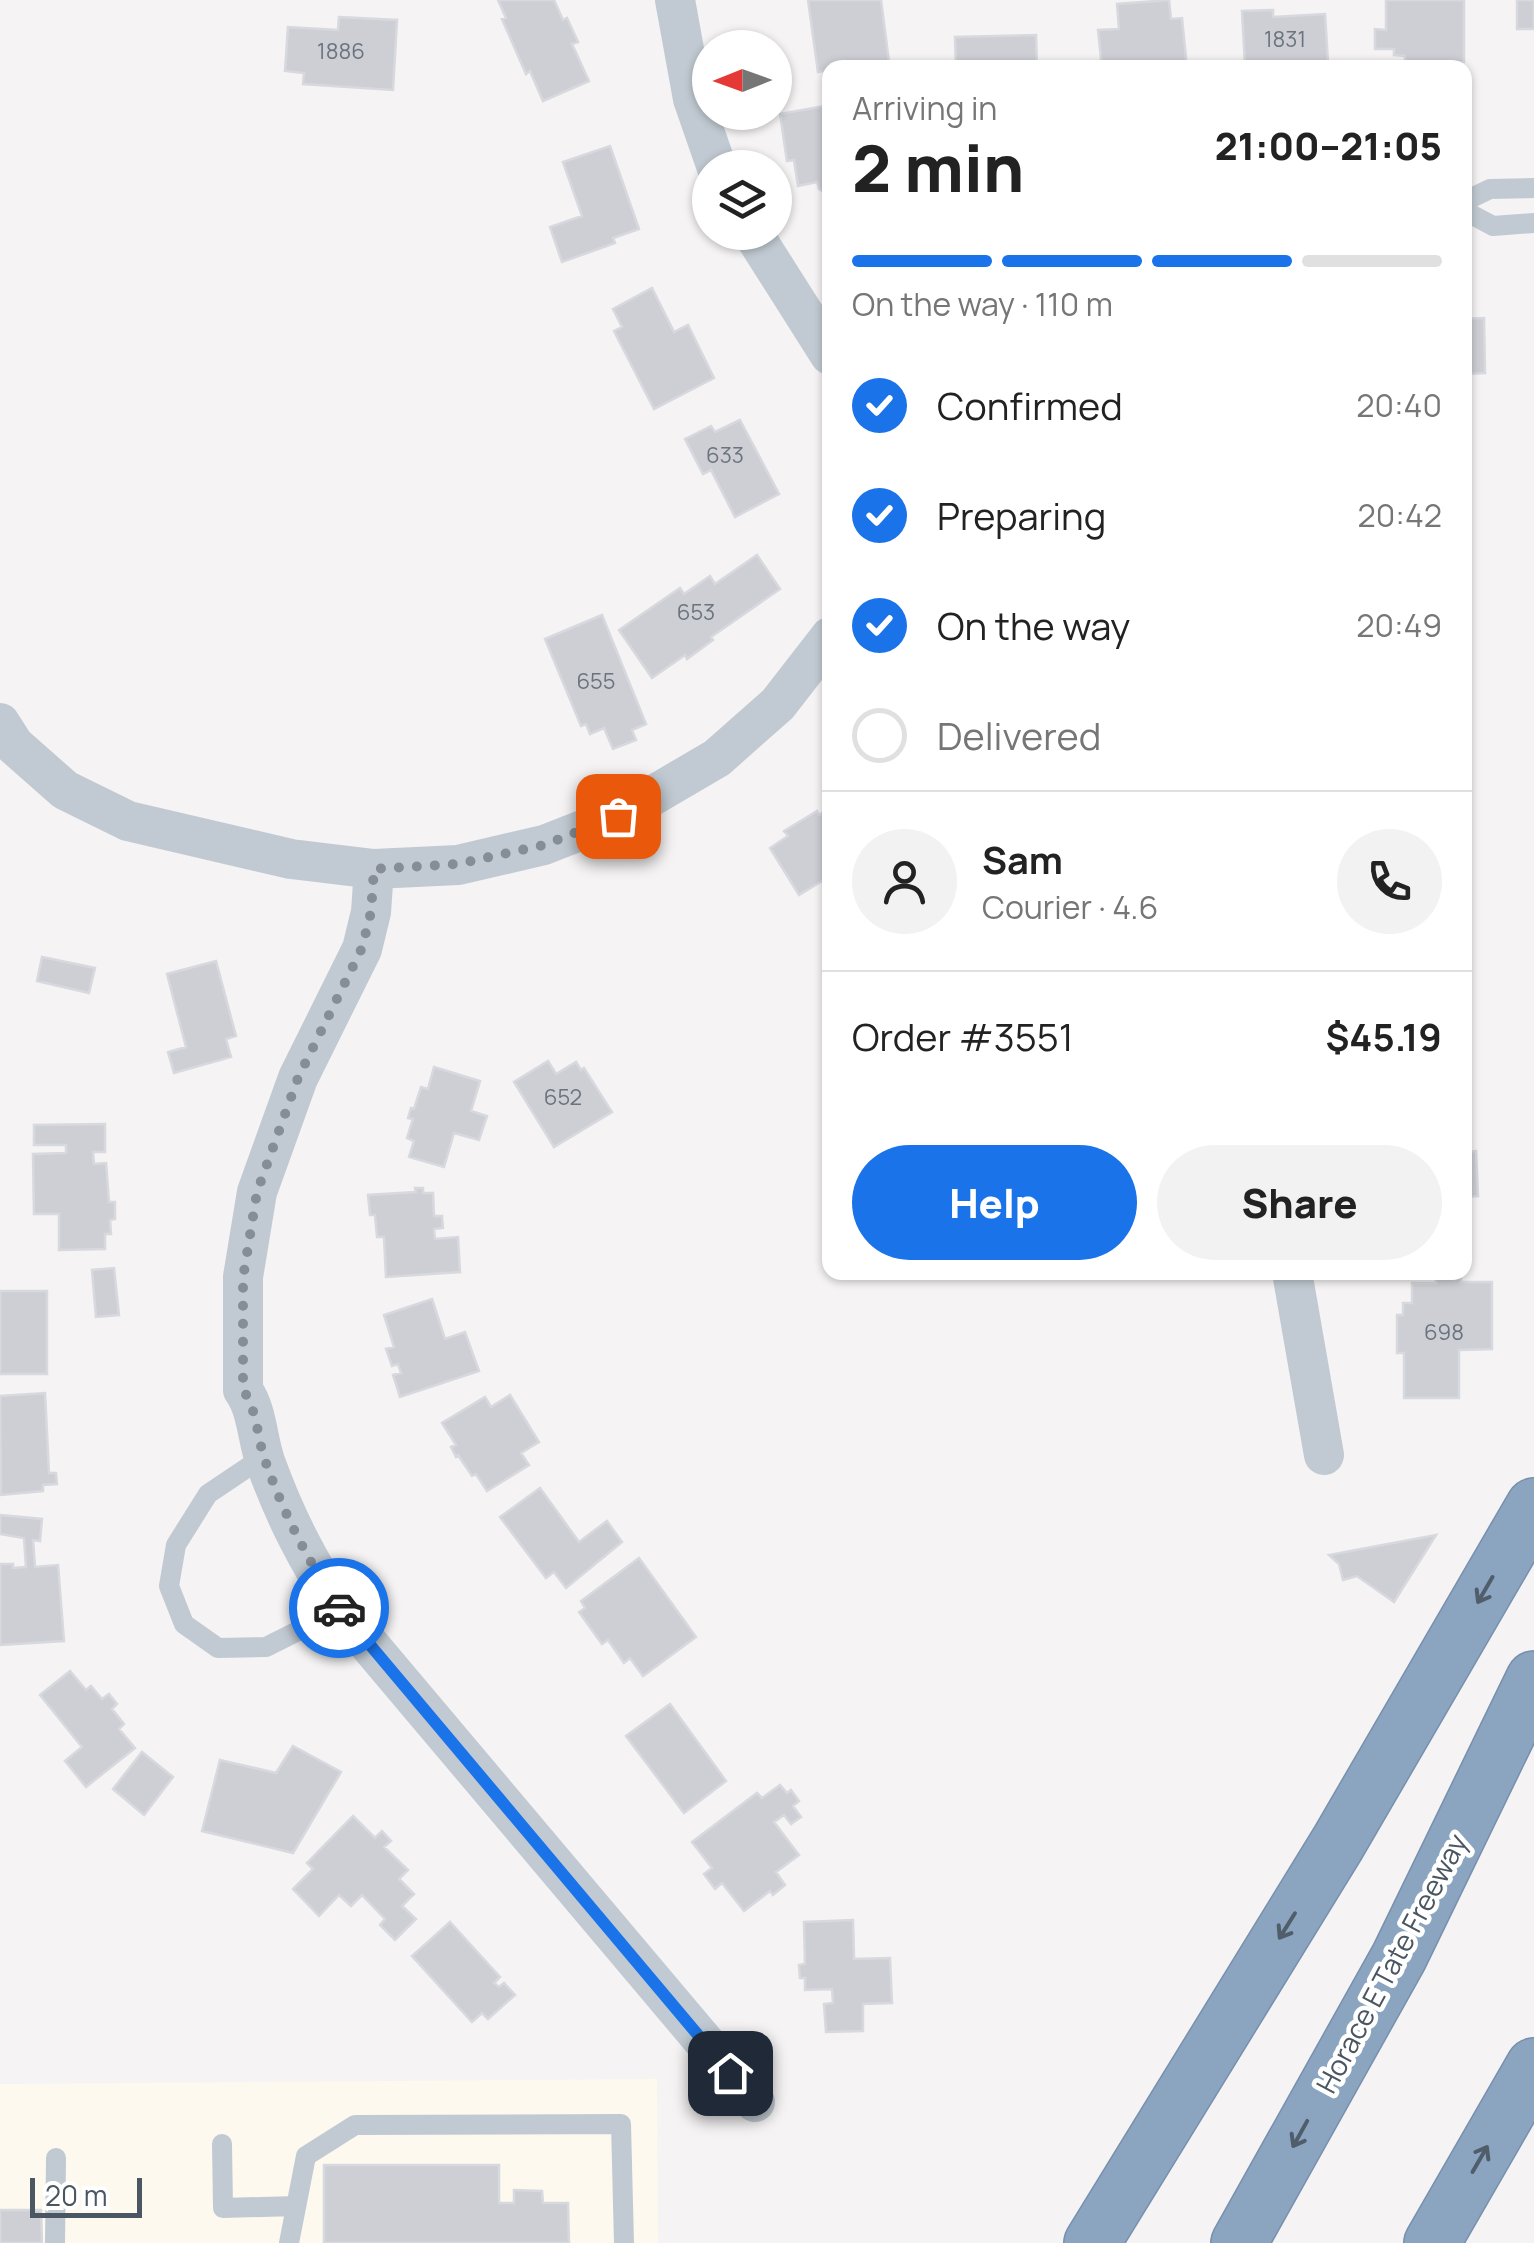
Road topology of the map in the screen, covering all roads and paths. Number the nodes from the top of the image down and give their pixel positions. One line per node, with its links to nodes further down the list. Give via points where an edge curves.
1 (675, 0): 2 (street, via 693,100)
2 (711, 150)
3 (1534, 188): 4 (lane, via 1490,189)
4 (1472, 198)
5 (1472, 215): 6 (lane, via 1493,226)
6 (1534, 223)
7 (765, 250): 8 (street)
8 (822, 329)
9 (822, 646): 11 (street, via 778,704 717,758 618,816 544,845 458,864)
10 (5, 741): 11 (street, via 65,790 128,820 290,858)
11 (374, 869): 14 (street, via 362,948 298,1078 257,1192 243,1278 243,1390)
12 (1293, 1280): 13 (street)
13 (1324, 1455)
14 (263, 1457): 16 (street, via 292,1529); 16 (lane, via 208,1494 176,1545 170,1586 184,1624 218,1648 266,1647)
15 (1534, 1506): 28 (highway, one-way to 28)
16 (340, 1610): 21 (street)
17 (1534, 1679): 19 (highway, Horace E Tate Freeway)
18 (1534, 1740): 19 (highway)
19 (1399, 1957): 29 (highway, Horace E Tate Freeway, one-way to 29)
20 (1534, 2066): 30 (highway, one-way to 20)
21 (754, 2102)
22 (222, 2144): 24 (lane, via 223,2208)
23 (56, 2158): 25 (lane)
24 (296, 2206): 26 (lane); 27 (lane, via 306,2156 355,2125 621,2124)
25 (55, 2243)
26 (289, 2243)
27 (624, 2243)
28 (1092, 2243)
29 (1239, 2243)
30 (1432, 2243)

